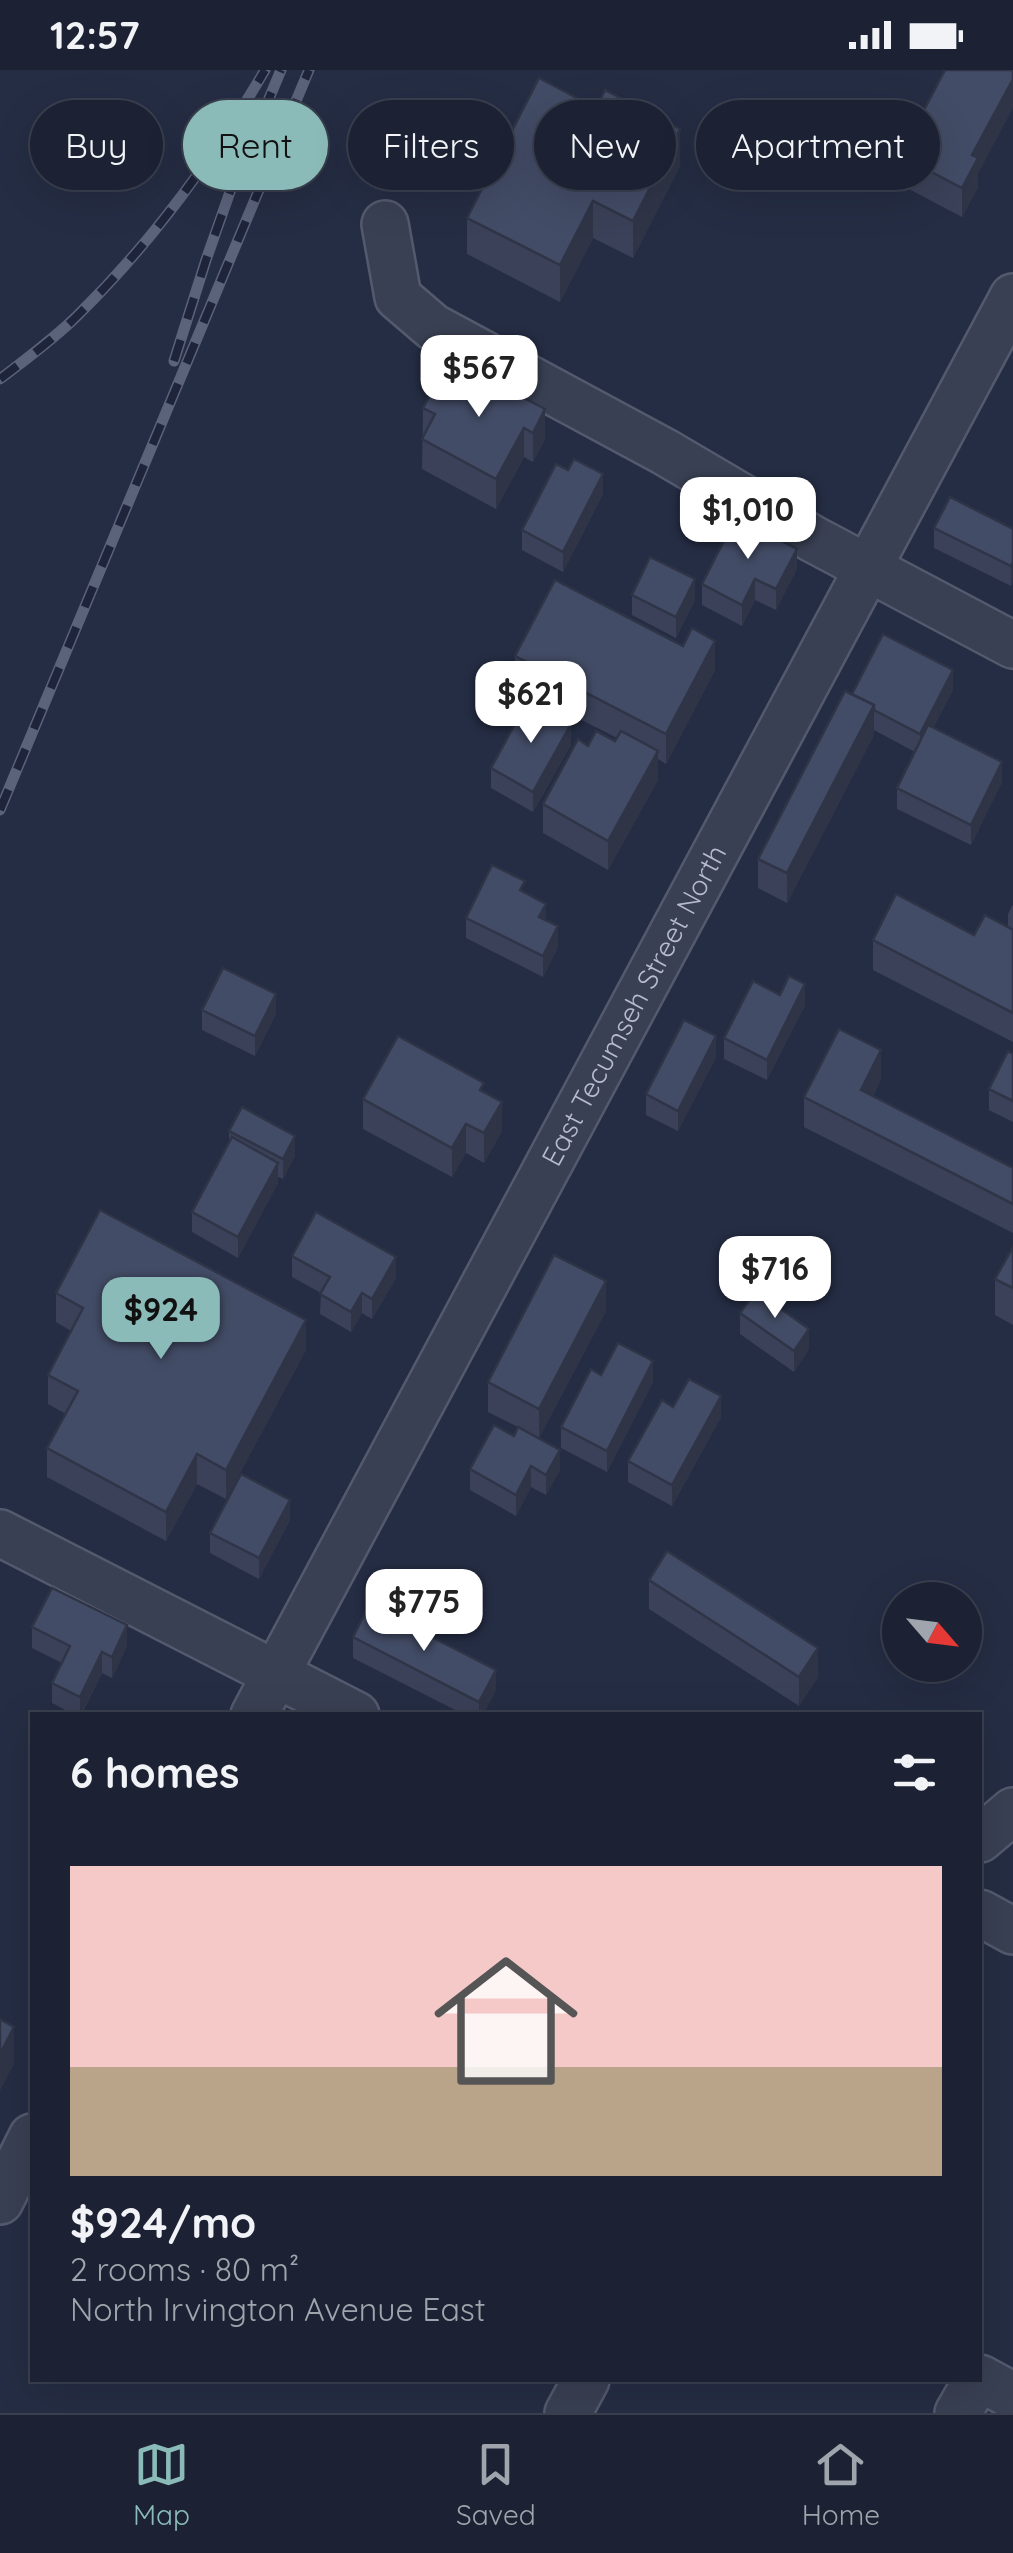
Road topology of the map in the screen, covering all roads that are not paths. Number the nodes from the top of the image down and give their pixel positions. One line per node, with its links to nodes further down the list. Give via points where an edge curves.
1 (386, 224): 3 (street, via 398,297 434,327)
2 (1013, 298): 3 (street, East Tecumseh Street North)
3 (868, 569): 4 (street); 6 (street, East Tecumseh Street North)
4 (1013, 645)
5 (0, 1533): 6 (street)
6 (276, 1674): 7 (street, East Tecumseh Street North); 8 (street)
7 (256, 1712)
8 (350, 1712)
9 (1013, 1811): 10 (street)
10 (982, 1837)
11 (982, 1915): 12 (street)
12 (1013, 1931)
13 (30, 2142): 14 (street)
14 (2, 2192)
15 (982, 2381): 18 (street)
16 (585, 2382): 19 (street)
17 (976, 2382): 20 (street)
18 (1013, 2396)
19 (568, 2413)
20 (958, 2413)

